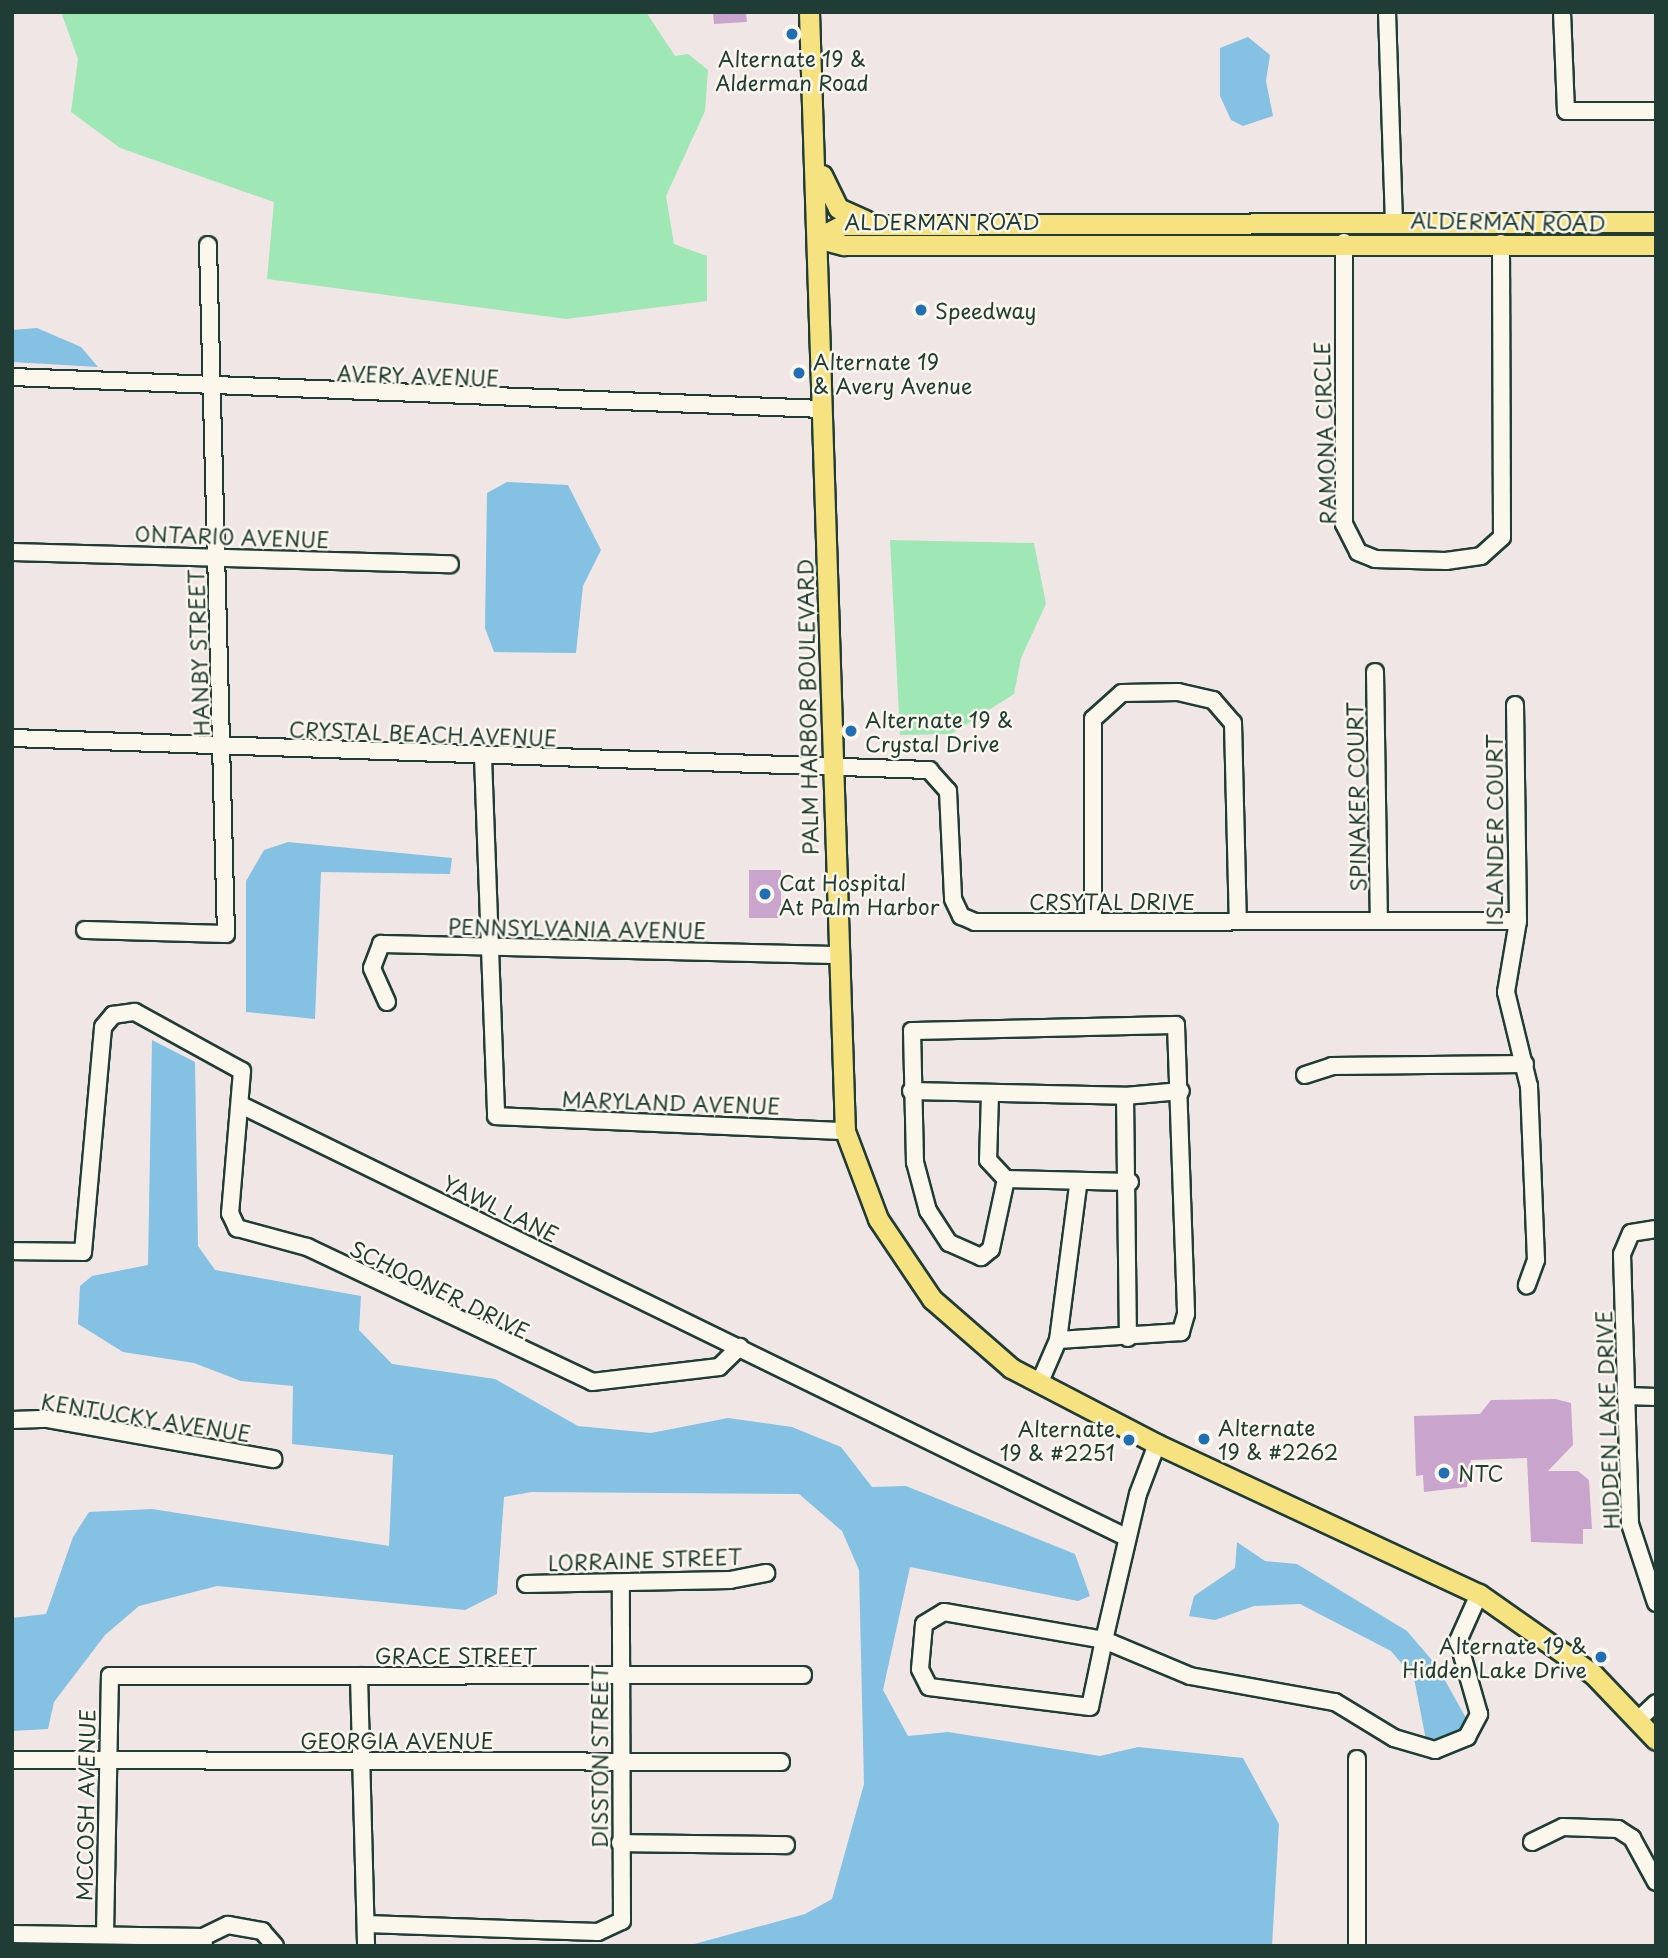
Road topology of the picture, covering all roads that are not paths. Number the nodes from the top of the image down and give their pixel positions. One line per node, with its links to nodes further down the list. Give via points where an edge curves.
1 (809, 12): 5 (main road, PALM HARBOR BOULEVARD)
2 (1387, 12): 6 (street)
3 (1562, 12): 4 (street, via 1566,111)
4 (1656, 111)
5 (814, 151): 8 (main road, via 838,208); 9 (main road, PALM HARBOR BOULEVARD)
6 (1394, 222): 7 (main road, ALDERMAN ROAD); 8 (main road, ALDERMAN ROAD)
7 (1656, 222)
8 (880, 224): 9 (main road, ALDERMAN ROAD, via 843,225)
9 (817, 238): 10 (main road, ALDERMAN ROAD, via 844,245); 16 (main road, PALM HARBOR BOULEVARD)
10 (1344, 242): 11 (main road, ALDERMAN ROAD); 11 (street, RAMONA CIRCLE, via 1344,524 1358,551 1375,559 1446,561 1481,556 1502,537)
11 (1501, 243): 12 (main road, ALDERMAN ROAD)
12 (1656, 245)
13 (208, 246): 15 (street, HANBY STREET)
14 (12, 377): 15 (street, AVERY AVENUE)
15 (211, 389): 16 (street, AVERY AVENUE); 18 (street, HANBY STREET)
16 (822, 409): 25 (main road, PALM HARBOR BOULEVARD)
17 (12, 552): 18 (street, ONTARIO AVENUE)
18 (216, 556): 19 (street, ONTARIO AVENUE); 23 (street, HANBY STREET)
19 (450, 564)
20 (1374, 672): 26 (street, SPINAKER COURT)
21 (1515, 705): 29 (street, ISLANDER COURT)
22 (12, 738): 23 (street, CRYSTAL BEACH AVENUE)
23 (223, 746): 24 (street, CRYSTAL BEACH AVENUE); 30 (street, via 226,934)
24 (483, 757): 25 (street, CRYSTAL BEACH AVENUE); 31 (street)
25 (831, 771): 27 (street, CRSYTAL DRIVE, via 929,770 942,780 948,792 953,900 961,916 975,922); 32 (main road, PALM HARBOR BOULEVARD)
26 (1379, 920): 28 (street, CRSYTAL DRIVE); 29 (street, CRSYTAL DRIVE)
27 (1093, 921): 28 (street, CRSYTAL DRIVE); 28 (street, via 1093,719 1122,693 1178,692 1213,700 1233,723)
28 (1238, 921)
29 (1518, 921): 34 (street, ISLANDER COURT, via 1506,992)
30 (85, 930)
31 (488, 946): 32 (street, PENNSYLVANIA AVENUE); 33 (street, PENNSYLVANIA AVENUE, via 382,944 372,968); 41 (street, MARYLAND AVENUE, via 496,1116)
32 (836, 955): 41 (main road, PALM HARBOR BOULEVARD)
33 (387, 1002)
34 (1525, 1064): 35 (street, via 1332,1066); 47 (street, ISLANDER COURT, via 1536,1260)
35 (1305, 1075)
36 (911, 1091): 37 (street, via 912,1031 1176,1025); 38 (street); 42 (street, via 915,1161 928,1211 949,1243 981,1257 991,1249)
37 (1181, 1091): 39 (street); 48 (street, via 1186,1314 1181,1332)
38 (990, 1094): 39 (street); 42 (street, via 988,1160)
39 (1125, 1097): 43 (street)
40 (243, 1106): 46 (street, via 242,1071 135,1012 113,1014 102,1036 83,1252); 50 (street, YAWL LANE); 50 (street, SCHOONER DRIVE, via 230,1213 237,1228 307,1247 592,1382 719,1367)
41 (845, 1131): 51 (main road, PALM HARBOR BOULEVARD, via 878,1219 910,1272 960,1329)
42 (1006, 1179): 44 (street)
43 (1130, 1182): 44 (street); 48 (street)
44 (1078, 1185): 49 (street)
45 (1656, 1229): 52 (street, HIDDEN LAKE DRIVE, via 1631,1233 1622,1254)
46 (12, 1251)
47 (1527, 1284)
48 (1128, 1338): 49 (street)
49 (1058, 1340): 51 (street)
50 (740, 1347): 57 (street, YAWL LANE)
51 (1039, 1384): 55 (main road, PALM HARBOR BOULEVARD)
52 (1626, 1396): 53 (street); 62 (street, HIDDEN LAKE DRIVE, via 1630,1524)
53 (1656, 1397)
54 (12, 1420): 56 (street, KENTUCKY AVENUE, via 48,1419)
55 (1157, 1444): 57 (street); 61 (main road)
56 (273, 1459)
57 (1126, 1537): 63 (street)
58 (766, 1573): 59 (street, LORRAINE STREET, via 730,1580)
59 (621, 1583): 60 (street, LORRAINE STREET); 64 (street, DISSTON STREET)
60 (526, 1584)
61 (1479, 1594): 63 (street, via 1458,1641 1479,1714 1467,1737 1435,1750 1394,1738 1335,1702 1190,1676); 69 (main road, via 1593,1674)
62 (1656, 1603)
63 (1104, 1640): 63 (street, via 944,1612 924,1623 919,1669 936,1690 1090,1707)
64 (621, 1675): 65 (street, GRACE STREET); 67 (street, GRACE STREET); 75 (street, DISSTON STREET)
65 (803, 1675)
66 (110, 1676): 67 (street, GRACE STREET); 73 (street, MCCOSH AVENUE)
67 (359, 1676): 74 (street)
68 (1656, 1703): 69 (street)
69 (1639, 1719): 70 (main road)
70 (1656, 1740)
71 (1357, 1759): 87 (street)
72 (12, 1760): 73 (street, GEORGIA AVENUE)
73 (104, 1760): 74 (street, GEORGIA AVENUE); 83 (street, MCCOSH AVENUE)
74 (359, 1762): 75 (street, GEORGIA AVENUE); 81 (street)
75 (618, 1762): 76 (street, GEORGIA AVENUE); 78 (street, DISSTON STREET)
76 (781, 1762)
77 (1532, 1842): 80 (street, via 1563,1827 1618,1829 1632,1838)
78 (620, 1843): 79 (street); 81 (street, DISSTON STREET, via 622,1921 615,1929)
79 (786, 1845)
80 (1656, 1882)
81 (366, 1924): 86 (street)
82 (12, 1934): 83 (street)
83 (105, 1934): 84 (street)
84 (203, 1941): 85 (street, via 228,1925 250,1926)
85 (275, 1946)
86 (366, 1946)
87 (1357, 1946)

